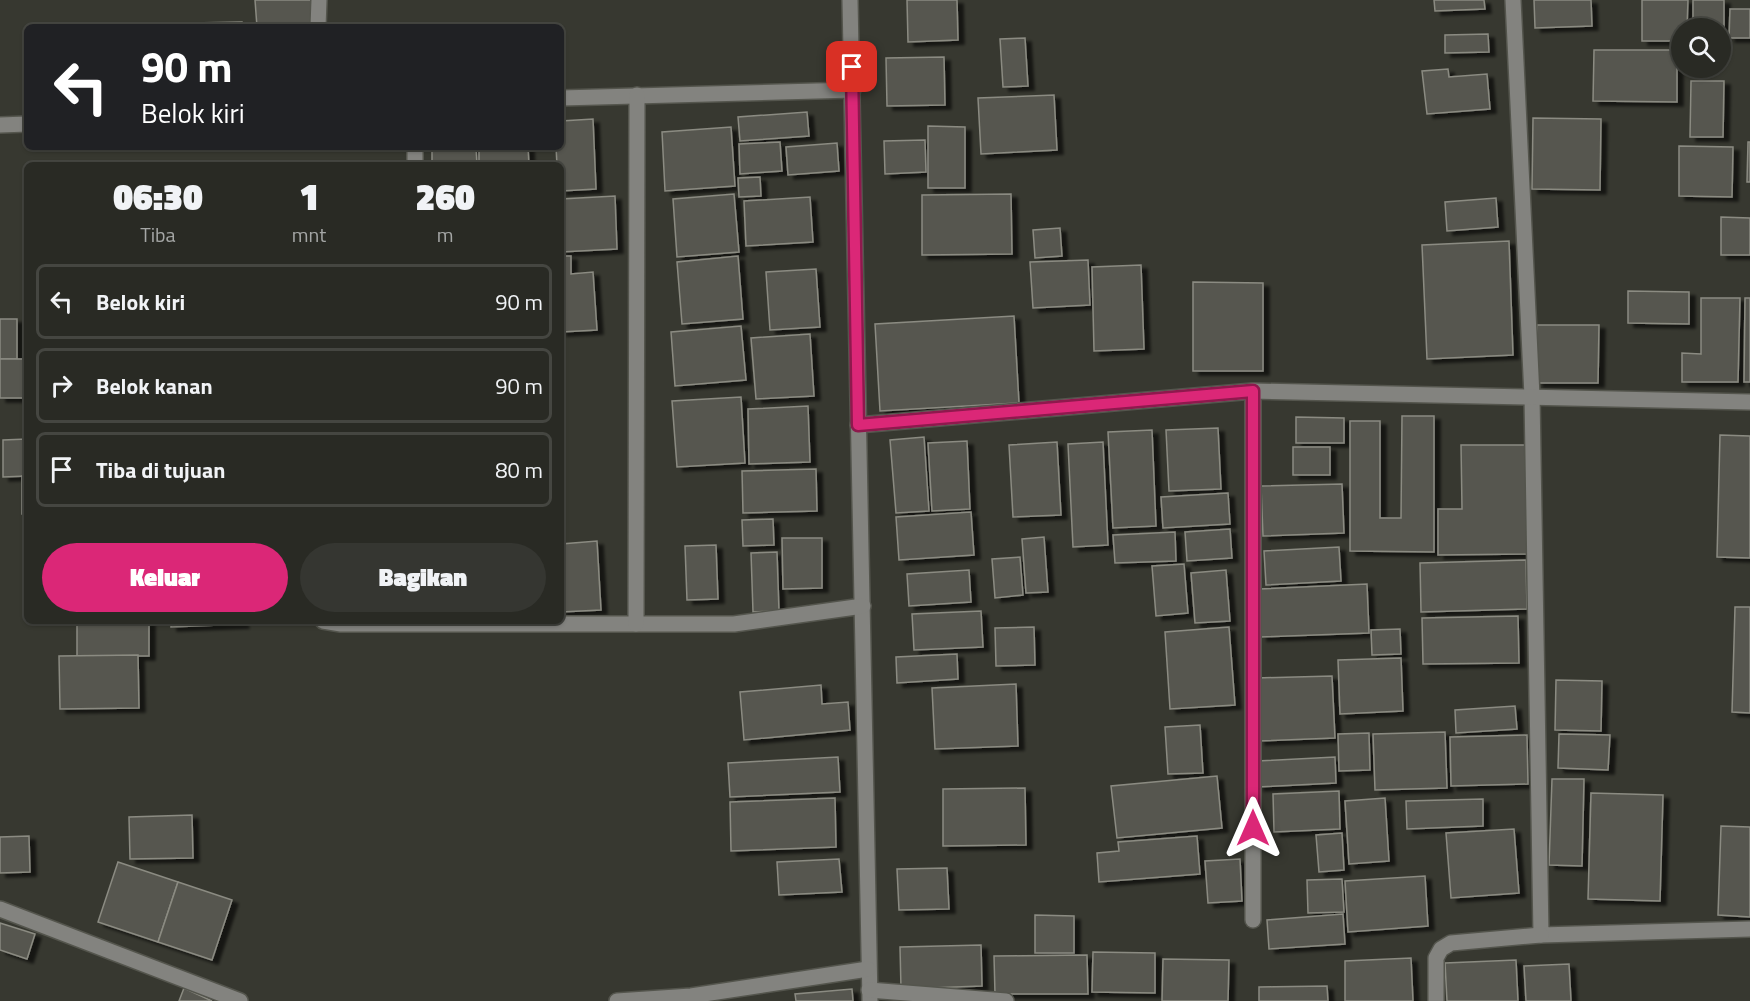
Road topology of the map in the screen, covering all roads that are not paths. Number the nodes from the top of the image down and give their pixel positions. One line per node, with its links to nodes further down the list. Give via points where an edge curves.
1 (319, 0): 4 (street)
2 (850, 0): 5 (street)
3 (1513, 0): 11 (street)
4 (318, 24)
5 (853, 90): 6 (street); 13 (street)
6 (637, 95): 7 (street); 18 (street)
7 (564, 98)
8 (24, 124): 9 (street)
9 (0, 125)
10 (1253, 391): 11 (street); 13 (street); 20 (street)
11 (1532, 396): 12 (street); 22 (street)
12 (1750, 402)
13 (858, 425): 14 (street)
14 (863, 606): 18 (street, via 734,624); 23 (street)
15 (341, 624): 17 (street)
16 (564, 624): 18 (street)
17 (564, 624)
18 (636, 624)
19 (0, 909): 25 (street)
20 (1253, 920)
21 (1750, 929): 22 (street)
22 (1541, 935): 28 (street, via 1451,943 1441,949 1436,958)
23 (868, 969): 24 (street); 26 (street, via 692,996)
24 (869, 996): 27 (street)
25 (240, 1001)
26 (617, 1001)
27 (1006, 1001)
28 (1436, 1001)

